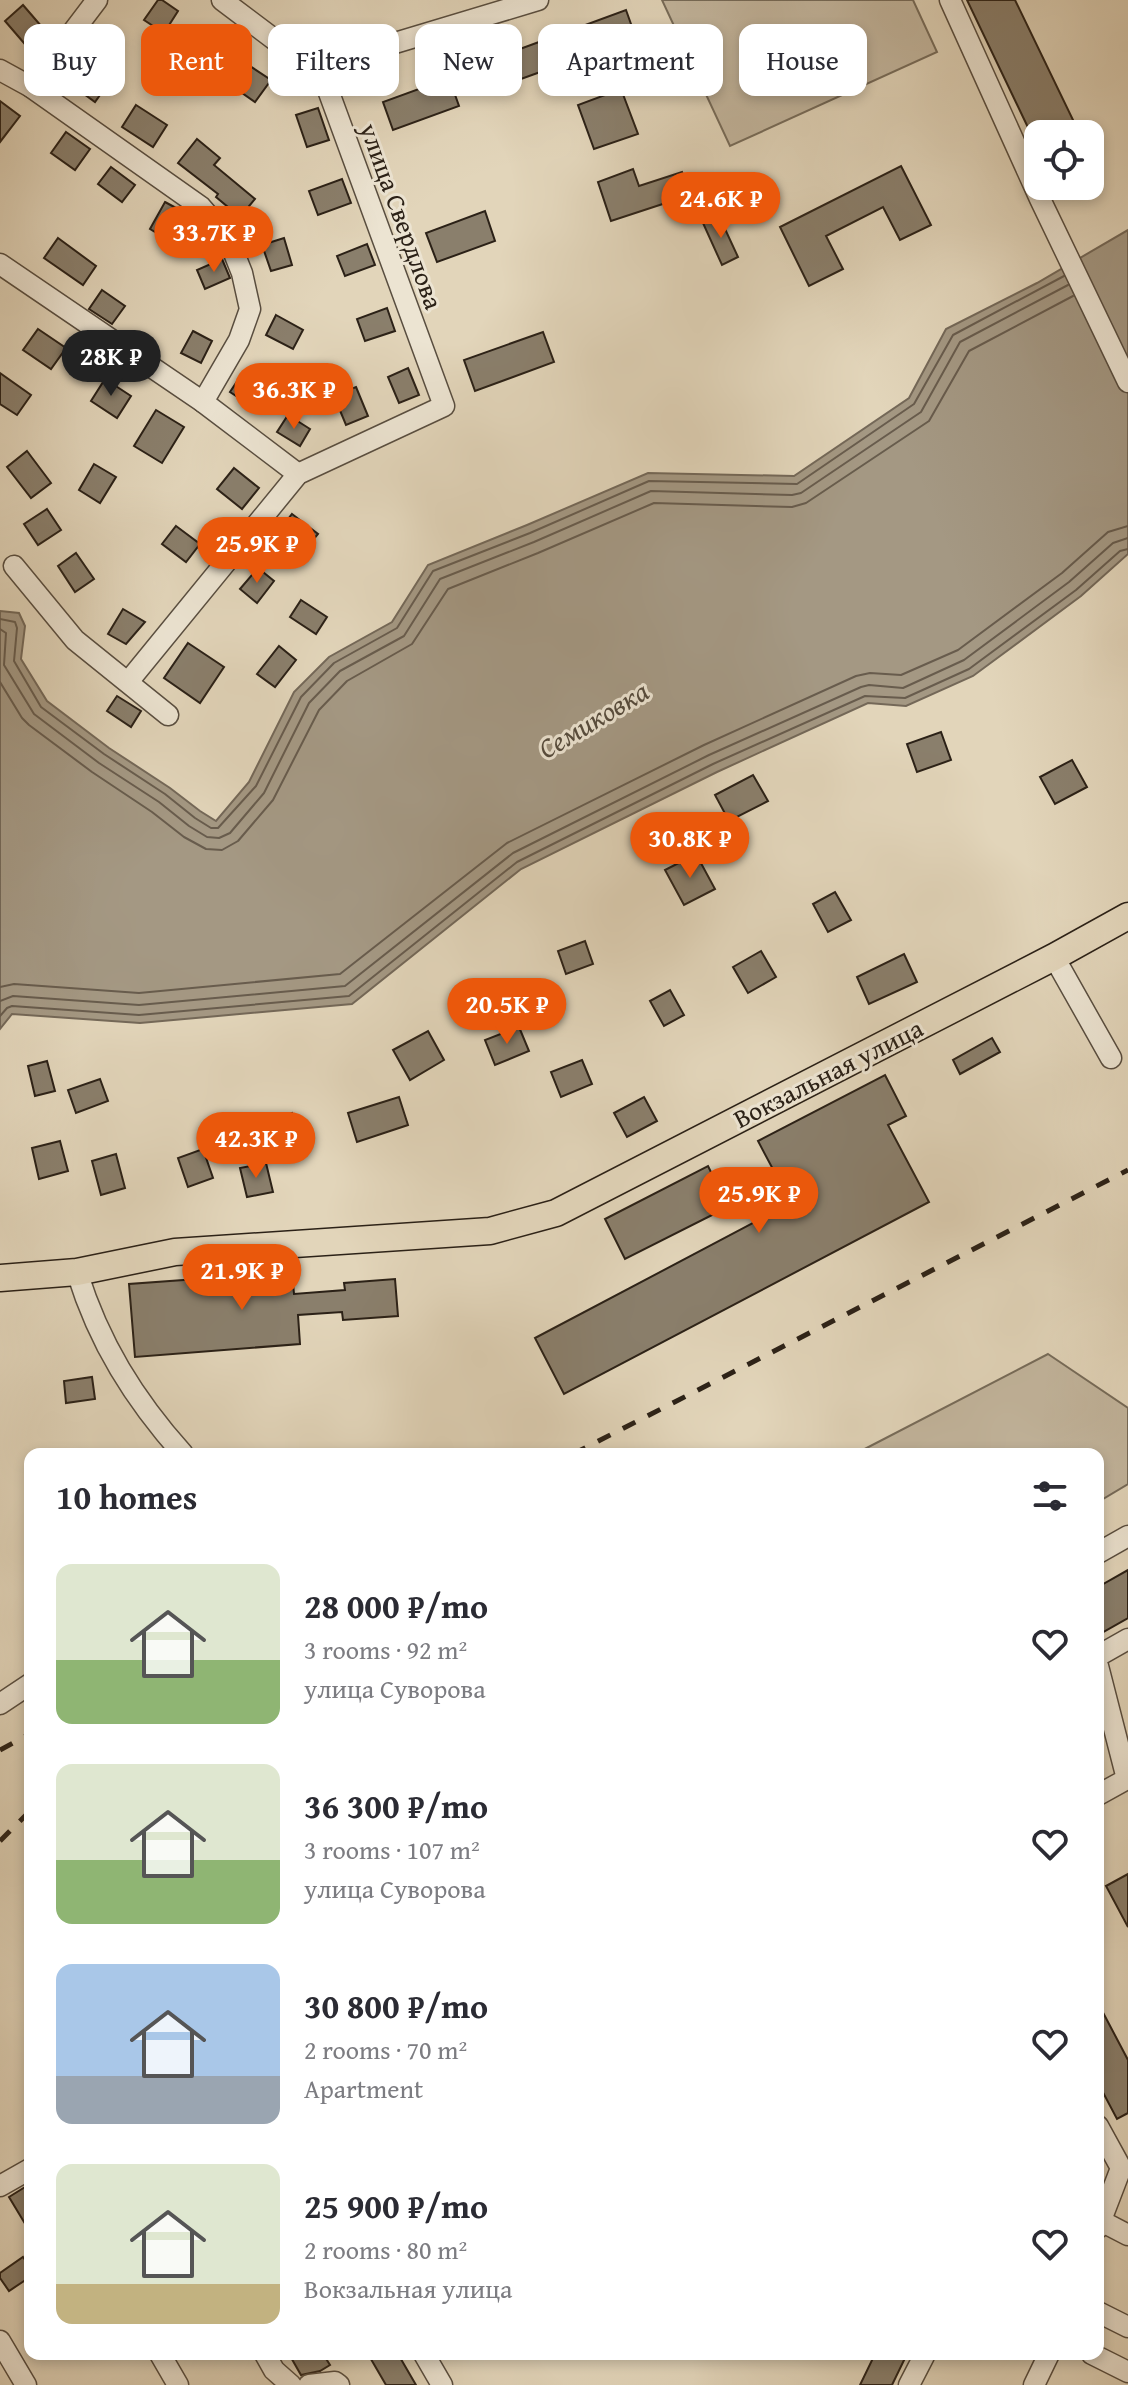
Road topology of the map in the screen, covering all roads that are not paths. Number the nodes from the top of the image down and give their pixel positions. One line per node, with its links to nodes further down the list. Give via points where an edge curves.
1 (97, 0): 5 (street)
2 (222, 0): 6 (street)
3 (538, 0): 7 (street)
4 (950, 0): 13 (street)
5 (79, 24)
6 (268, 35)
7 (399, 42)
8 (0, 70): 9 (street)
9 (24, 83)
10 (44, 96): 14 (street, via 201,207 228,238 250,309 239,340)
11 (330, 96): 15 (street, улица Свердлова, via 444,406)
12 (0, 264): 14 (street)
13 (1128, 382)
14 (203, 402): 15 (street)
15 (298, 474): 17 (street)
16 (14, 566): 17 (street, via 75,640)
17 (128, 682): 18 (street)
18 (168, 715)
19 (1128, 916): 20 (main road, Вокзальная улица)
20 (1054, 957): 21 (street); 22 (main road, Вокзальная улица, via 556,1213 490,1231 175,1252)
21 (1111, 1058)
22 (77, 1272): 23 (main road, Вокзальная улица); 24 (street, via 121,1375)
23 (0, 1278)
24 (178, 1448)
25 (1128, 1536): 26 (street)
26 (1104, 1550)
27 (1128, 1639): 28 (street)
28 (1104, 1653)
29 (24, 1688): 31 (street)
30 (1104, 1689): 32 (street, via 1127,1779)
31 (0, 1704)
32 (1104, 1792)
33 (1104, 2137): 36 (street, via 1121,2168)
34 (24, 2172): 35 (street)
35 (0, 2186)
36 (1104, 2210)
37 (1104, 2224): 38 (street)
38 (1128, 2235)
39 (1104, 2315): 40 (street)
40 (1128, 2327)
41 (0, 2341): 49 (street)
42 (163, 2360): 50 (street)
43 (268, 2360): 51 (street)
44 (427, 2360): 54 (street)
45 (922, 2360): 55 (street)
46 (1046, 2360): 56 (street)
47 (1104, 2360): 48 (street)
48 (1128, 2372)
49 (26, 2385)
50 (178, 2385)
51 (291, 2385)
52 (309, 2385): 53 (street)
53 (339, 2385)
54 (442, 2385)
55 (909, 2385)
56 (1034, 2385)

